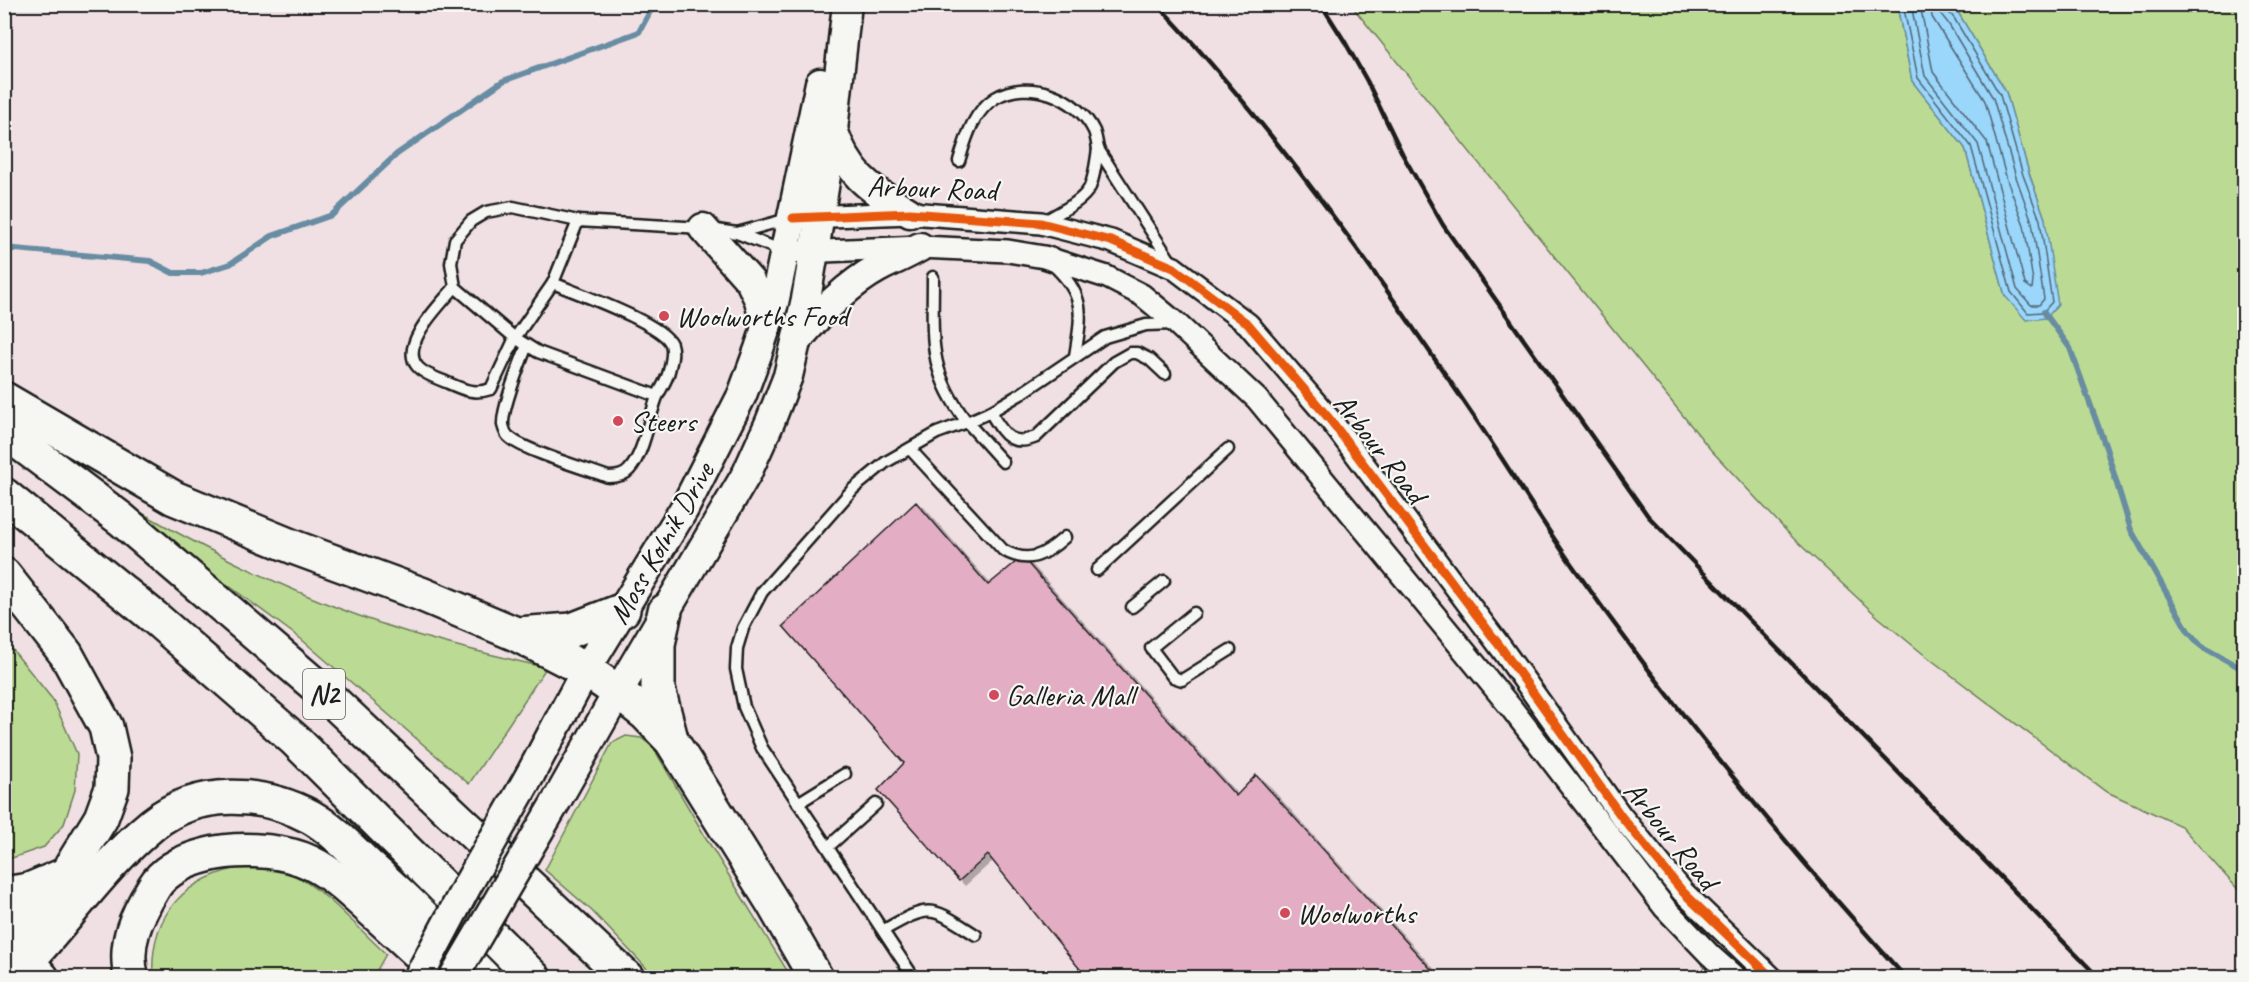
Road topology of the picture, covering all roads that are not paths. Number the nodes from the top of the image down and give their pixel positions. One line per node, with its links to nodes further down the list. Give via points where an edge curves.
1 (833, 4): 7 (main road, Moss Kolnik Drive, via 817,104)
2 (847, 4): 3 (main road, Moss Kolnik Drive)
3 (833, 130): 6 (main road, via 841,154 857,176); 7 (main road, Moss Kolnik Drive)
4 (1098, 149): 5 (lane, via 1085,117 1061,98 1029,89 993,99 969,128); 9 (lane, via 1089,189); 16 (lane)
5 (959, 161)
6 (910, 213): 7 (street, Arbour Road); 9 (street, Arbour Road)
7 (806, 217): 11 (lane); 13 (main road, Moss Kolnik Drive); 14 (main road, Moss Kolnik Drive)
8 (578, 221): 10 (lane); 18 (lane); 19 (lane, via 513,207 486,212 471,221 455,240 451,263)
9 (1041, 223): 16 (street, Arbour Road, via 1111,241)
10 (703, 228): 11 (lane); 21 (main road, via 750,281)
11 (736, 233): 13 (lane)
12 (920, 247): 14 (street, Arbour Road); 15 (street, Arbour Road, via 1008,251); 23 (main road, via 851,286)
13 (785, 252): 14 (street, Arbour Road); 21 (main road, Moss Kolnik Drive)
14 (814, 252): 23 (main road, Moss Kolnik Drive)
15 (1044, 257): 20 (street, Arbour Road, via 1116,281 1142,295); 25 (lane, via 1068,279 1081,309)
16 (1174, 267): 52 (street, Arbour Road, via 1248,324 1332,422)
17 (933, 277): 30 (lane, via 937,369)
18 (553, 283): 22 (lane); 27 (lane, via 637,318 670,343 668,375)
19 (454, 287): 22 (lane); 22 (lane, via 414,339 412,352 417,366 441,381 478,393 490,389)
20 (1178, 324): 25 (lane, via 1126,329); 53 (street, Arbour Road, via 1257,399 1512,709)
21 (766, 328): 41 (main road, Moss Kolnik Drive, via 742,395 716,448)
22 (515, 338): 24 (lane)
23 (796, 340): 42 (main road, Moss Kolnik Drive, via 788,376 747,473)
24 (526, 345): 27 (lane); 27 (lane, via 503,426 515,442 547,455 608,477 623,474 637,458)
25 (1075, 356): 29 (lane)
26 (1165, 374): 29 (lane, via 1149,359 1130,353 1114,362 1028,441 1007,437)
27 (657, 396)
28 (4, 399): 44 (main road, via 174,498)
29 (990, 412): 30 (lane)
30 (967, 422): 32 (lane); 34 (lane)
31 (4, 431): 67 (main road, N2, via 121,519 322,691)
32 (910, 449): 36 (lane, via 1003,550 1036,557); 50 (lane, via 886,462 854,489 762,592 743,628 736,669 744,707 762,748)
33 (1227, 449): 37 (lane)
34 (1003, 462)
35 (4, 495): 66 (main road, N2, via 154,617 295,740)
36 (1065, 537)
37 (1096, 570)
38 (4, 575): 55 (main road, via 66,654 106,727 113,758 112,788 100,818)
39 (1164, 580): 40 (lane)
40 (1132, 607)
41 (623, 610): 44 (main road, via 572,630); 46 (main road, Moss Kolnik Drive)
42 (665, 611): 47 (main road, Moss Kolnik Drive); 48 (main road, via 658,644 657,681)
43 (1194, 613): 45 (lane, via 1151,648 1173,677 1182,680)
44 (516, 634): 46 (main road)
45 (1230, 650)
46 (586, 670): 47 (main road); 62 (main road, Moss Kolnik Drive, bridge)
47 (618, 692): 48 (main road); 64 (main road, Moss Kolnik Drive, bridge)
48 (671, 740): 68 (main road)
49 (845, 774): 50 (lane)
50 (798, 803): 54 (lane)
51 (876, 804): 54 (lane)
52 (1621, 816): 53 (street); 71 (street, Arbour Road, via 1683,892)
53 (1603, 829): 70 (street, Arbour Road, via 1665,908)
54 (828, 848): 57 (lane)
55 (66, 875): 56 (main road, via 28,890); 59 (main road)
56 (4, 894)
57 (884, 930): 58 (lane, via 926,910 945,915); 69 (lane)
58 (976, 935)
59 (5, 938): 60 (main road)
60 (26, 972): 65 (main road, via 109,867 153,824 182,807 214,797 258,798 312,818 402,895)
61 (132, 978): 63 (main road, via 130,938 137,915 158,880 186,860 223,851 253,850 301,859 339,880)
62 (418, 978)
63 (446, 978)
64 (453, 978)
65 (484, 978)
66 (534, 978)
67 (627, 978)
68 (816, 978)
69 (914, 978)
70 (1736, 978)
71 (1772, 978)

